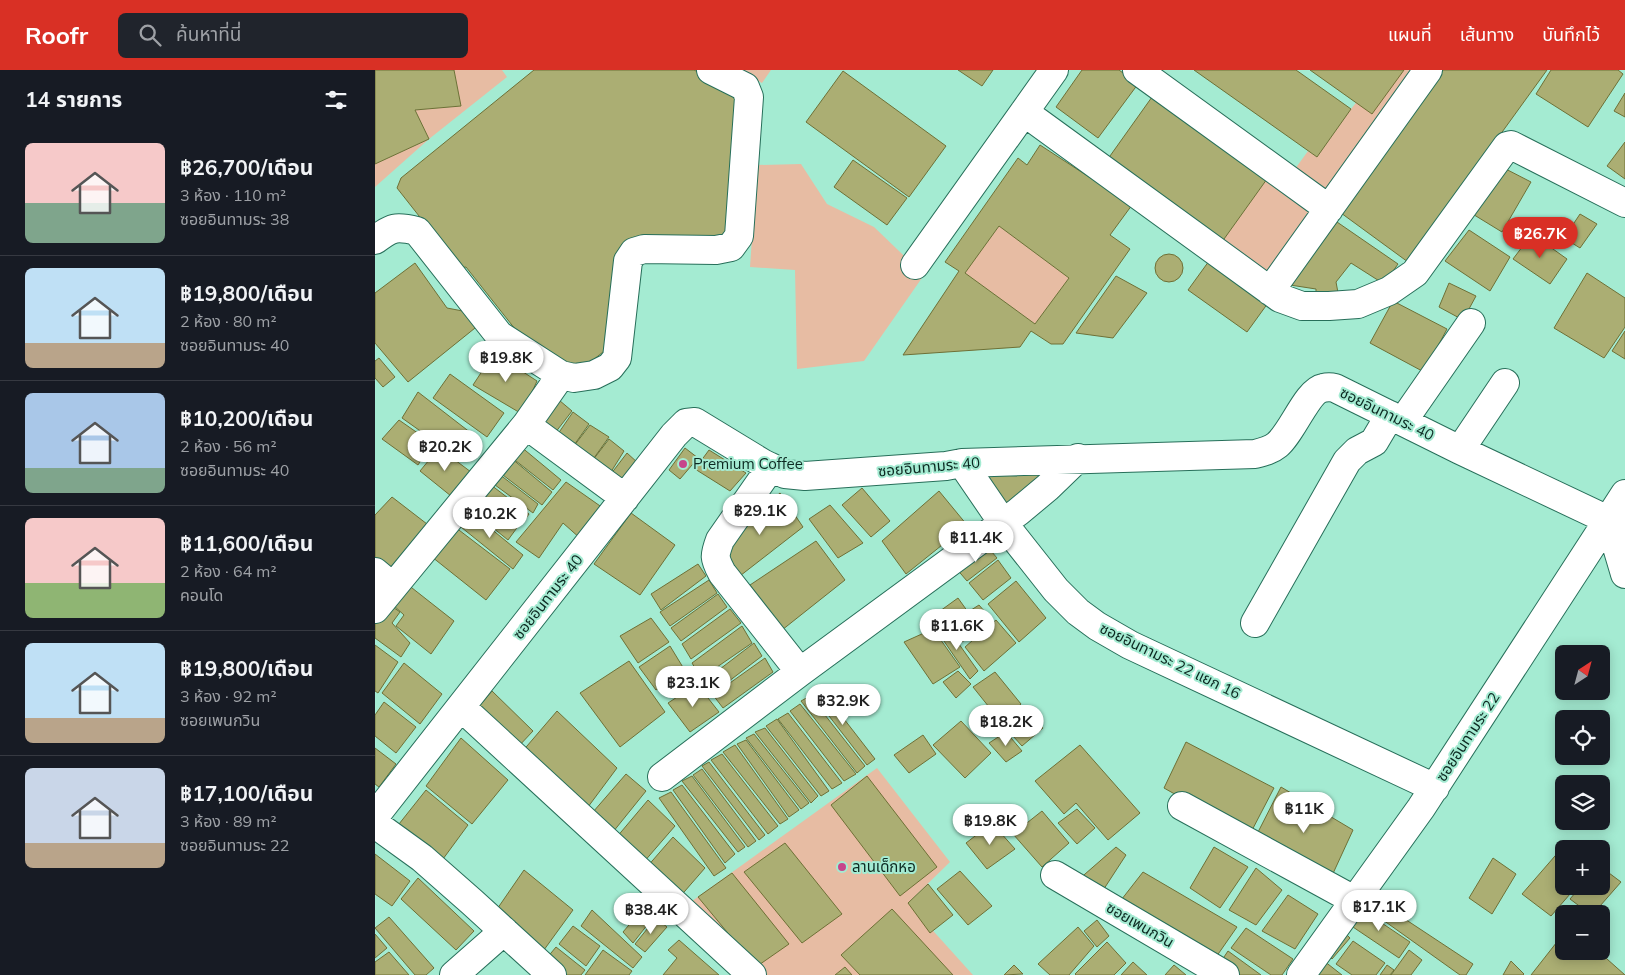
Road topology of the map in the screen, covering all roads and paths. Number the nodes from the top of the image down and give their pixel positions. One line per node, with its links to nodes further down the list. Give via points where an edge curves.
1 (711, 70): 12 (street, via 745,87 749,97 739,236 731,246 716,250 634,252 628,261 617,358 610,367 594,375)
2 (1054, 70): 5 (street)
3 (1137, 70): 7 (street)
4 (1428, 70): 7 (street)
5 (1024, 112): 9 (street); 10 (street)
6 (1625, 203): 10 (street, via 1511,145 1507,146 1415,273 1389,292 1358,304 1302,306)
7 (1329, 209): 10 (street)
8 (375, 240): 12 (street, via 388,230 401,227 417,231 499,335)
9 (915, 265)
10 (1270, 291)
11 (1471, 323): 14 (street)
12 (557, 380): 15 (street)
13 (1505, 383): 16 (street)
14 (1396, 418): 16 (street, ซอยอินทามระ 40); 17 (street, ซอยอินทามระ 40, via 1335,388 1324,387 1311,397 1287,435 1276,446 1255,454); 27 (street, via 1374,442 1347,461)
15 (525, 425): 21 (street); 25 (street)
16 (1460, 450): 23 (street, ซอยอินทามระ 40)
17 (1077, 458): 18 (street, ซอยอินทามระ 40); 22 (street, via 1048,488)
18 (962, 463): 19 (street, ซอยอินทามระ 40, via 805,476 785,474); 22 (street, ซอยอินทามระ 22 แยก 16)
19 (771, 467): 21 (street, ซอยอินทามระ 40, via 695,422 686,423); 28 (street, via 720,540 715,561)
20 (1625, 494): 23 (street, ซอยอินทามระ 22)
21 (625, 498): 29 (street, ซอยอินทามระ 40)
22 (1003, 523): 28 (street); 31 (street, ซอยอินทามระ 22 แยก 16, via 1056,590 1097,626 1130,645)
23 (1617, 524): 24 (street); 31 (street, ซอยอินทามระ 22)
24 (1625, 574)
25 (384, 580): 26 (street)
26 (375, 609)
27 (1255, 623)
28 (800, 672): 30 (street)
29 (461, 707): 33 (street, ซอยอินทามระ 40); 40 (street)
30 (662, 777)
31 (1435, 788): 36 (street, ซอยอินทามระ 22)
32 (1182, 806): 36 (street)
33 (375, 816)
34 (375, 824): 37 (street, via 422,858)
35 (1055, 875): 41 (street, ซอยเพนกวิน)
36 (1354, 900): 42 (street, ซอยอินทามระ 22)
37 (504, 931): 38 (street); 39 (street)
38 (454, 975)
39 (552, 975)
40 (752, 975)
41 (1225, 975)
42 (1301, 975)

